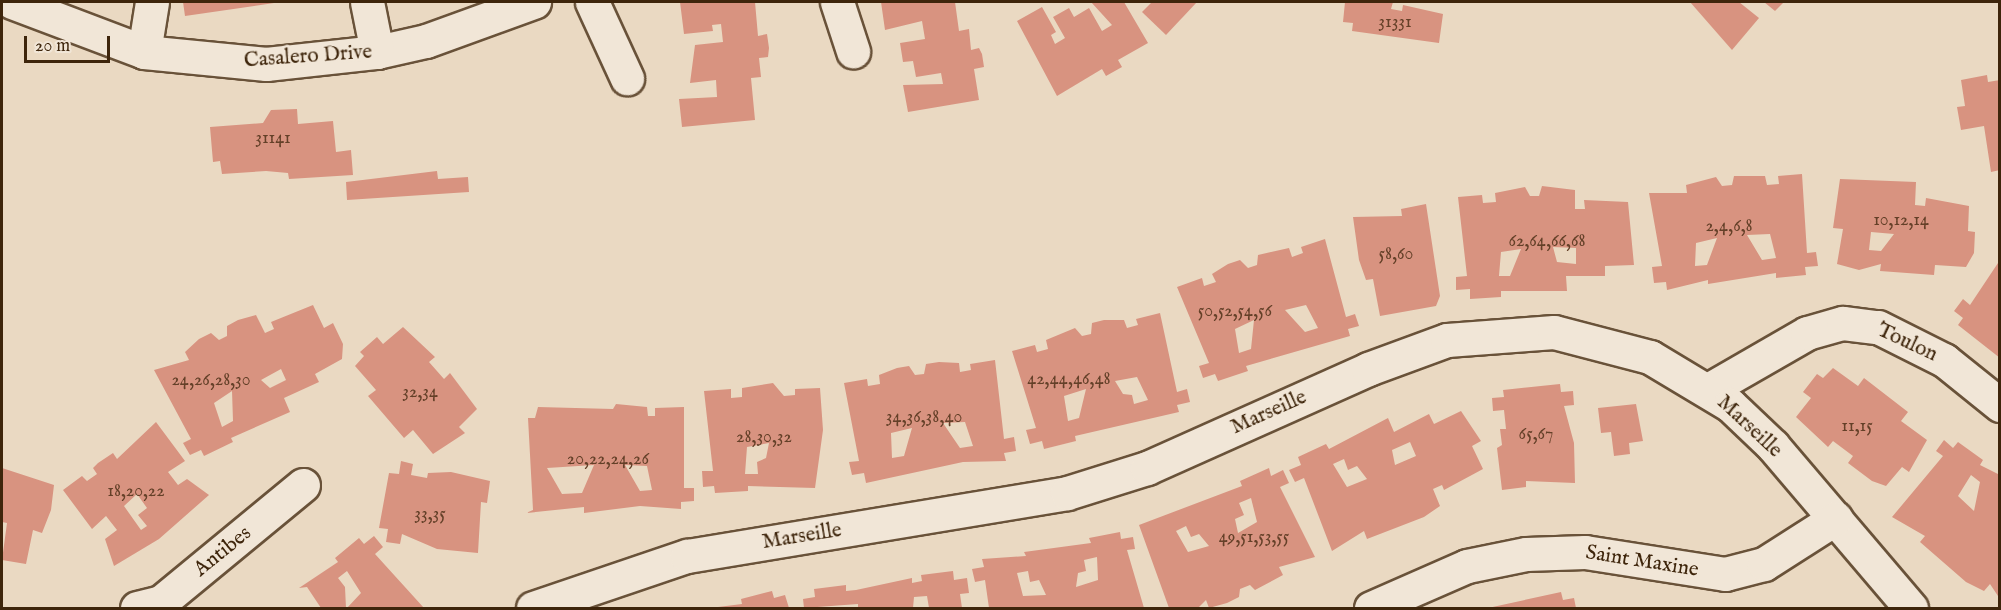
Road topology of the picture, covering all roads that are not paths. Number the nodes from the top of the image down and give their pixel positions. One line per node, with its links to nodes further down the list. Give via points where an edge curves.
1 (12, 2): 8 (street, Casalero Drive)
2 (152, 2): 8 (street)
3 (367, 2): 9 (street)
4 (534, 2): 9 (street, Casalero Drive, via 426,41)
5 (592, 2): 10 (street)
6 (837, 2): 7 (street)
7 (853, 51)
8 (144, 52): 9 (street, Casalero Drive, via 266,64)
9 (377, 52)
10 (627, 78)
11 (1708, 390): 12 (street, Toulon, via 1807,333 1844,323 1878,327 1944,360); 14 (street, Marseille, via 1773,446); 16 (street, Marseille, via 1650,357 1554,332 1447,340 1368,369 1147,468 1067,493 687,556)
12 (2000, 405)
13 (303, 485): 15 (street, Antibes, via 161,602)
14 (1836, 518): 17 (street, Saint Maxine, via 1764,564 1725,574 1585,552 1526,554 1467,566); 18 (street, Marseille)
15 (137, 609)
16 (532, 609)
17 (1371, 609)
18 (1911, 609)

